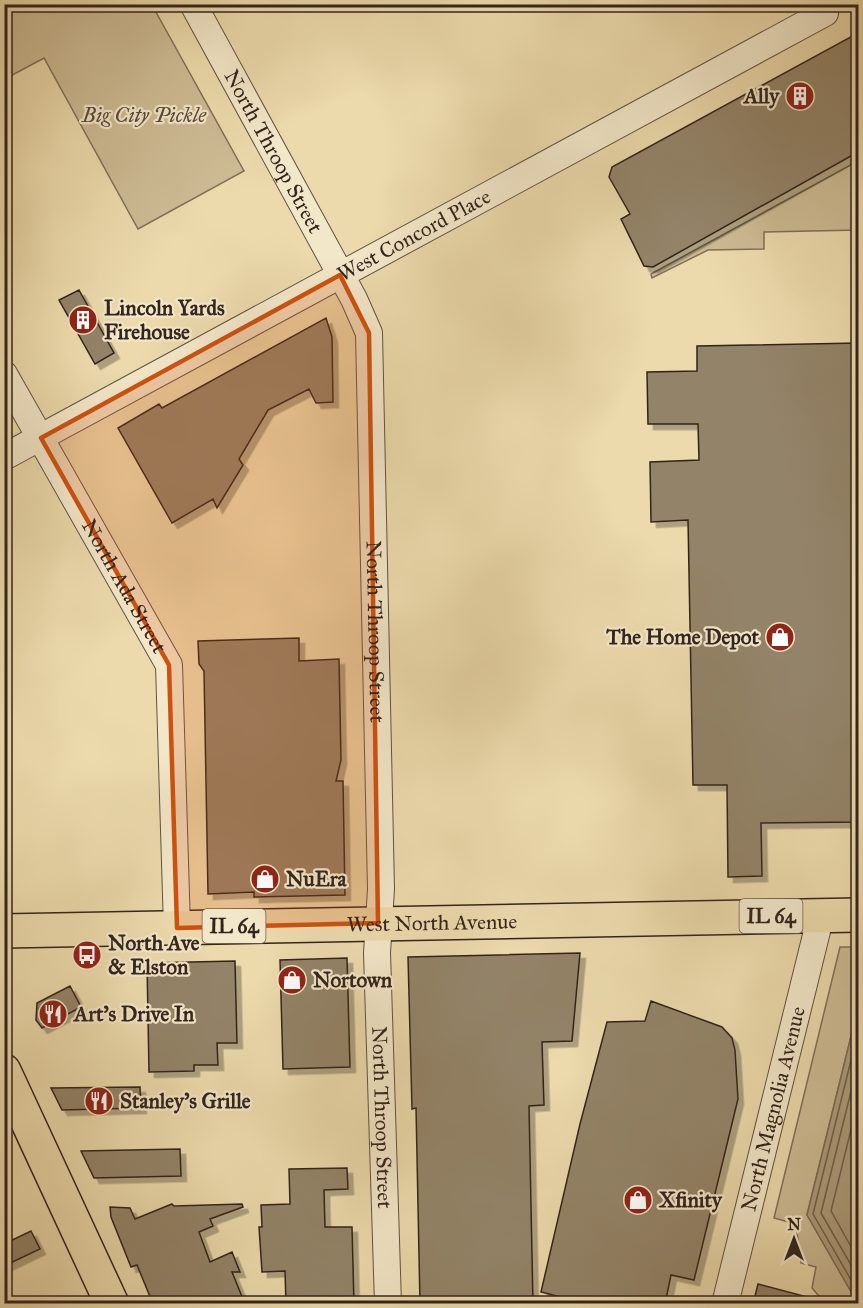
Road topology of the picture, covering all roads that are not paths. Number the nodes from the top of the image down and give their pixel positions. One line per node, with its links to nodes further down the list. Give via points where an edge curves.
1 (193, 4): 3 (street, North Throop Street)
2 (825, 13): 3 (street, West Concord Place)
3 (340, 274): 5 (street, West Concord Place); 9 (street, North Throop Street, via 369,333 381,889)
4 (4, 374): 5 (street, North Ada Street)
5 (41, 438): 6 (street, West Concord Place); 10 (street, North Ada Street, via 169,664)
6 (4, 457)
7 (821, 915): 8 (main road, West North Avenue / IL 64); 9 (main road, West North Avenue / IL 64); 15 (street, North Magnolia Avenue)
8 (858, 915)
9 (378, 923): 10 (main road, West North Avenue / IL 64); 14 (street, North Throop Street)
10 (177, 928): 11 (main road, West North Avenue / IL 64)
11 (4, 931)
12 (4, 1071): 13 (main road)
13 (112, 1304)
14 (388, 1304)
15 (724, 1304)

